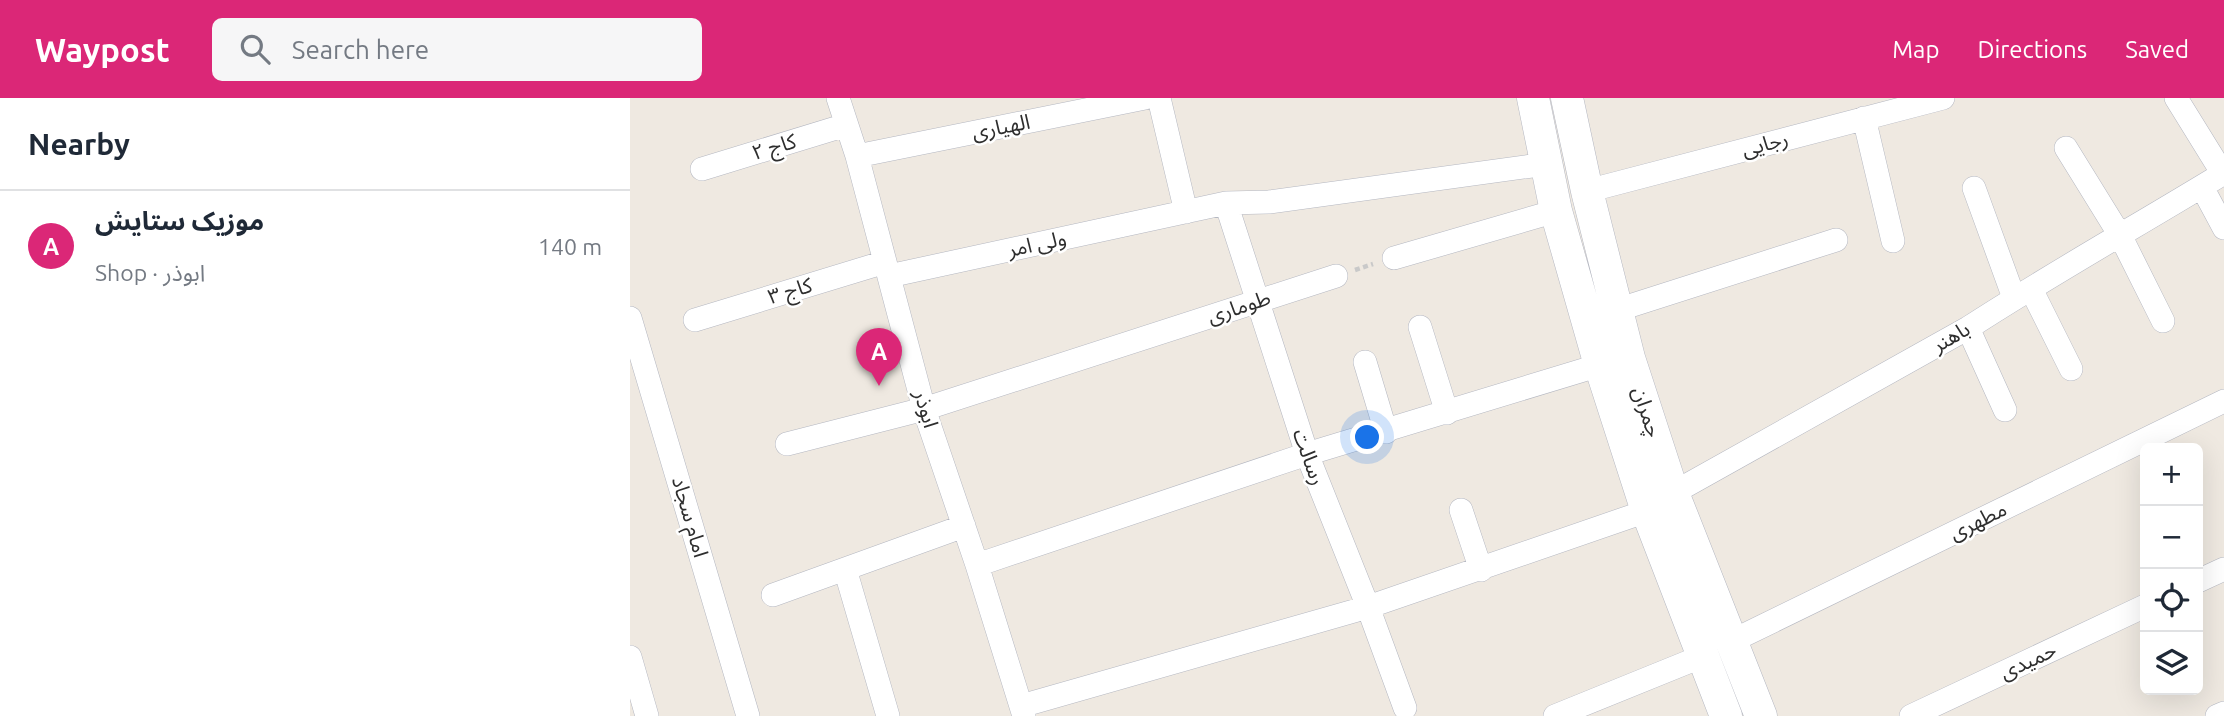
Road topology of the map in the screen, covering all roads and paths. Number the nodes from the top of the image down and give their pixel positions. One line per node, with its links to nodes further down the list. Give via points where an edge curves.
1 (838, 98): 9 (street, ابوذر)
2 (1146, 98): 11 (street, الهیاری)
3 (1159, 98): 20 (street)
4 (1533, 98): 12 (main road, چمران)
5 (1567, 98): 17 (main road, چمران)
6 (1943, 98): 8 (street, رجایی)
7 (2176, 98): 14 (street)
8 (1864, 118): 17 (street, رجایی); 24 (street)
9 (846, 125): 11 (street, ابوذر); 13 (street, کاج ۲)
10 (2066, 148): 22 (street)
11 (857, 156): 26 (street, ابوذر)
12 (1546, 164): 18 (street, ولی امر, via 1269,202); 19 (main road, چمران)
13 (702, 169)
14 (2223, 174): 15 (street, باهنر)
15 (2202, 187): 21 (street); 22 (street, باهنر)
16 (1974, 188): 28 (street)
17 (1587, 191): 30 (main road, چمران)
18 (1227, 203): 20 (street, ولی امر); 29 (street, رسالت)
19 (1556, 211): 25 (street); 37 (main road, چمران)
20 (1186, 212): 26 (street, ولی امر)
21 (2224, 228)
22 (2121, 237): 28 (street, باهنر); 33 (street)
23 (1836, 240): 30 (street)
24 (1893, 241)
25 (1394, 258): 27 (path)
26 (887, 269): 32 (street, کاج ۳); 40 (street, ابوذر)
27 (1336, 276): 29 (street, طوماری)
28 (2022, 294): 35 (street, باهنر); 38 (street)
29 (1258, 301): 40 (street, طوماری); 45 (street, رسالت)
30 (1617, 310): 46 (main road, چمران)
31 (630, 318): 65 (street, امام سجاد)
32 (695, 320)
33 (2163, 321)
34 (1420, 327): 42 (street)
35 (1968, 328): 41 (street); 46 (street, باهنر)
36 (1366, 362): 43 (street)
37 (1600, 365): 42 (street); 48 (main road, چمران)
38 (2071, 369)
39 (2224, 401): 58 (street, مطهری)
40 (925, 409): 44 (street, طوماری); 49 (street, ابوذر)
41 (2005, 410)
42 (1447, 412): 43 (street)
43 (1386, 432): 45 (street)
44 (787, 444)
45 (1307, 454): 50 (street); 56 (street, رسالت)
46 (1673, 493): 58 (main road, چمران)
47 (1461, 510): 52 (street)
48 (1647, 511): 52 (street); 59 (main road, چمران)
49 (964, 526): 50 (street, ابوذر); 51 (street)
50 (977, 565): 62 (street, ابوذر)
51 (845, 569): 55 (street); 66 (street)
52 (1481, 569): 56 (street)
53 (2224, 569): 54 (street)
54 (2203, 579)
55 (772, 595)
56 (1368, 607): 61 (street, رسالت); 62 (street)
57 (2140, 608): 70 (street, حمیدی)
58 (1732, 641): 69 (main road, چمران)
59 (1703, 656): 67 (street); 68 (main road, چمران)
60 (630, 657): 64 (street)
61 (1405, 708)
62 (1022, 711)
63 (2224, 713): 71 (street)
64 (647, 716)
65 (748, 716)
66 (888, 716)
67 (1555, 716)
68 (1726, 716)
69 (1761, 716)
70 (1911, 716)
71 (2217, 716)

